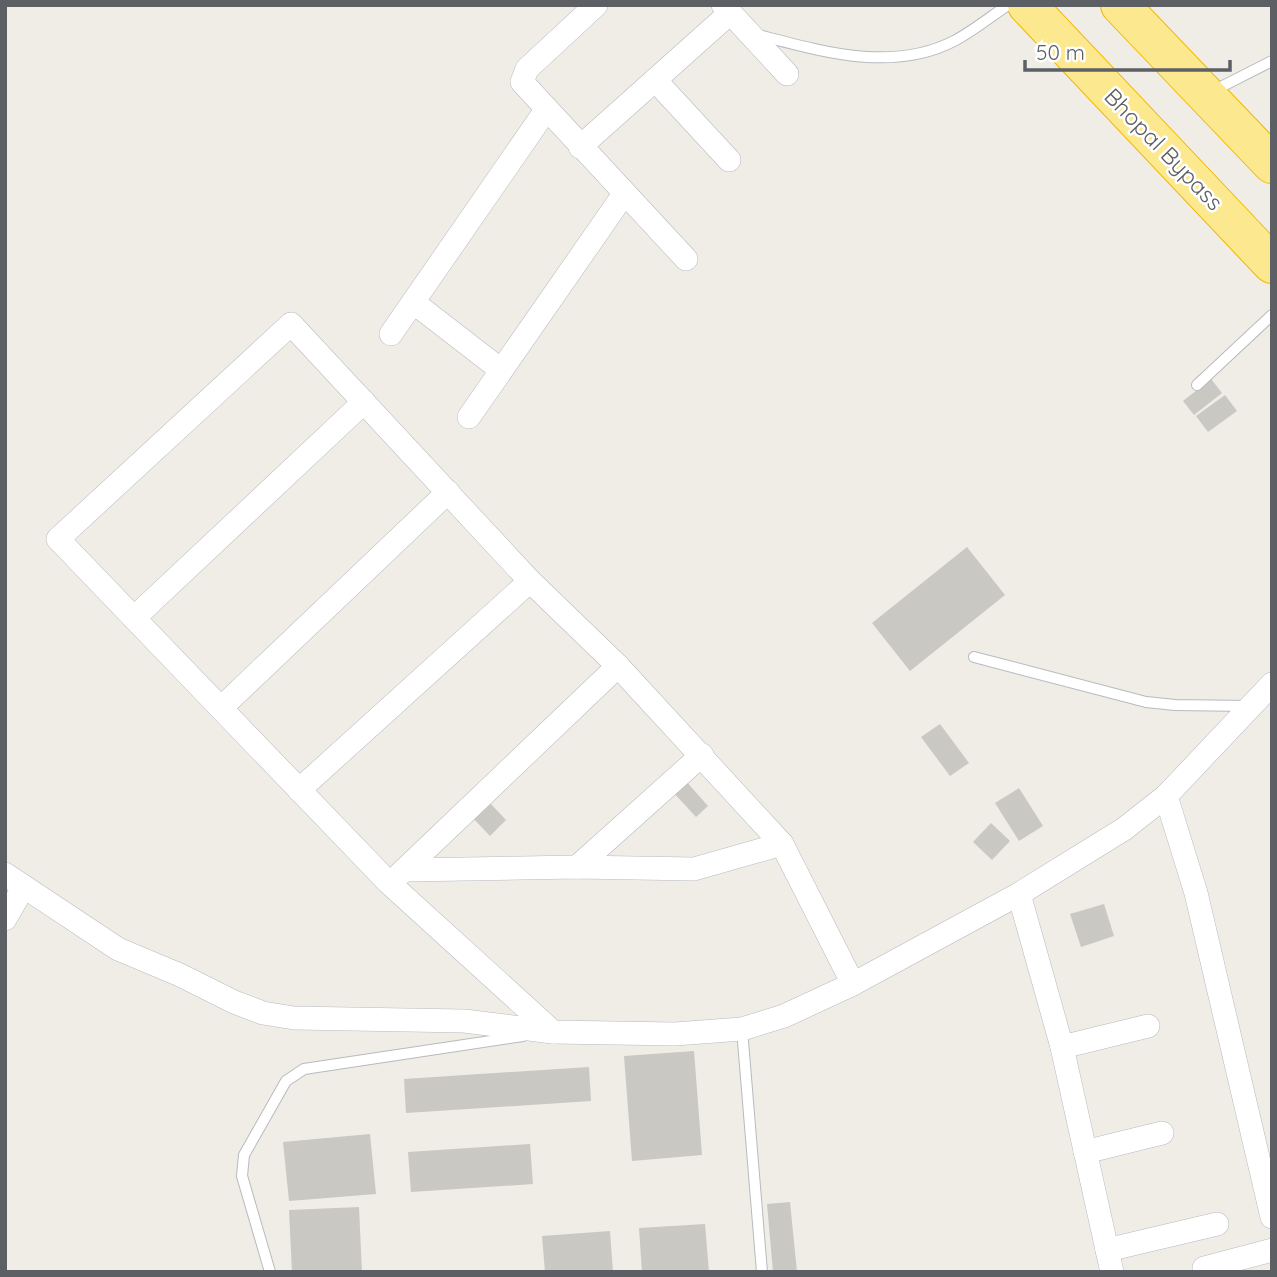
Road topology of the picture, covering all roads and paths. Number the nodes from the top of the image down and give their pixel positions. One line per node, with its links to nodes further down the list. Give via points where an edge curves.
1 (596, 5): 11 (street, via 527,69 522,82)
2 (1008, 5): 6 (lane, via 953,41 898,56 867,58)
3 (1027, 5): 17 (highway, Bhopal Bypass)
4 (1120, 5): 10 (highway)
5 (727, 9): 6 (street); 9 (street)
6 (749, 33): 8 (street)
7 (1272, 61): 10 (lane)
8 (788, 74)
9 (655, 80): 12 (street); 13 (street)
10 (1205, 94): 14 (highway)
11 (546, 110): 12 (street); 18 (street)
12 (580, 146): 15 (street)
13 (729, 160)
14 (1272, 164)
15 (624, 194): 16 (street); 21 (street)
16 (686, 259)
17 (1272, 264)
18 (413, 302): 20 (street); 21 (street)
19 (1272, 315): 22 (lane)
20 (391, 334)
21 (501, 370): 24 (street)
22 (1196, 384)
23 (363, 402): 25 (street); 27 (street); 27 (street, via 291,324 58,539)
24 (469, 417)
25 (448, 492): 26 (street); 32 (street)
26 (530, 581): 29 (street); 34 (street)
27 (134, 618): 32 (street)
28 (974, 657): 31 (lane, via 1146,702)
29 (618, 666): 33 (street); 38 (street)
30 (1272, 684): 31 (street)
31 (1250, 706): 35 (street)
32 (220, 708): 34 (street)
33 (702, 755): 36 (street); 37 (street)
34 (299, 790): 38 (street)
35 (1166, 796): 40 (street, via 1124,830); 49 (street, via 1196,893)
36 (782, 844): 37 (street, via 694,869); 42 (street)
37 (577, 867): 38 (street)
38 (397, 876): 45 (street)
39 (14, 881): 41 (street); 45 (street, via 118,949 263,1013 294,1018 464,1021)
40 (1019, 894): 42 (street); 46 (street)
41 (5, 919)
42 (853, 984): 44 (street, via 785,1016)
43 (1148, 1026): 46 (street)
44 (743, 1029): 45 (street, via 675,1034); 55 (lane)
45 (553, 1032): 54 (lane, via 304,1069 286,1082 244,1155 242,1176)
46 (1062, 1047): 48 (street)
47 (1162, 1133): 48 (street)
48 (1085, 1152): 52 (street)
49 (1272, 1217)
50 (1217, 1224): 52 (street)
51 (1272, 1250): 53 (street)
52 (1109, 1261)
53 (1203, 1268)
54 (270, 1272)
55 (762, 1272)

